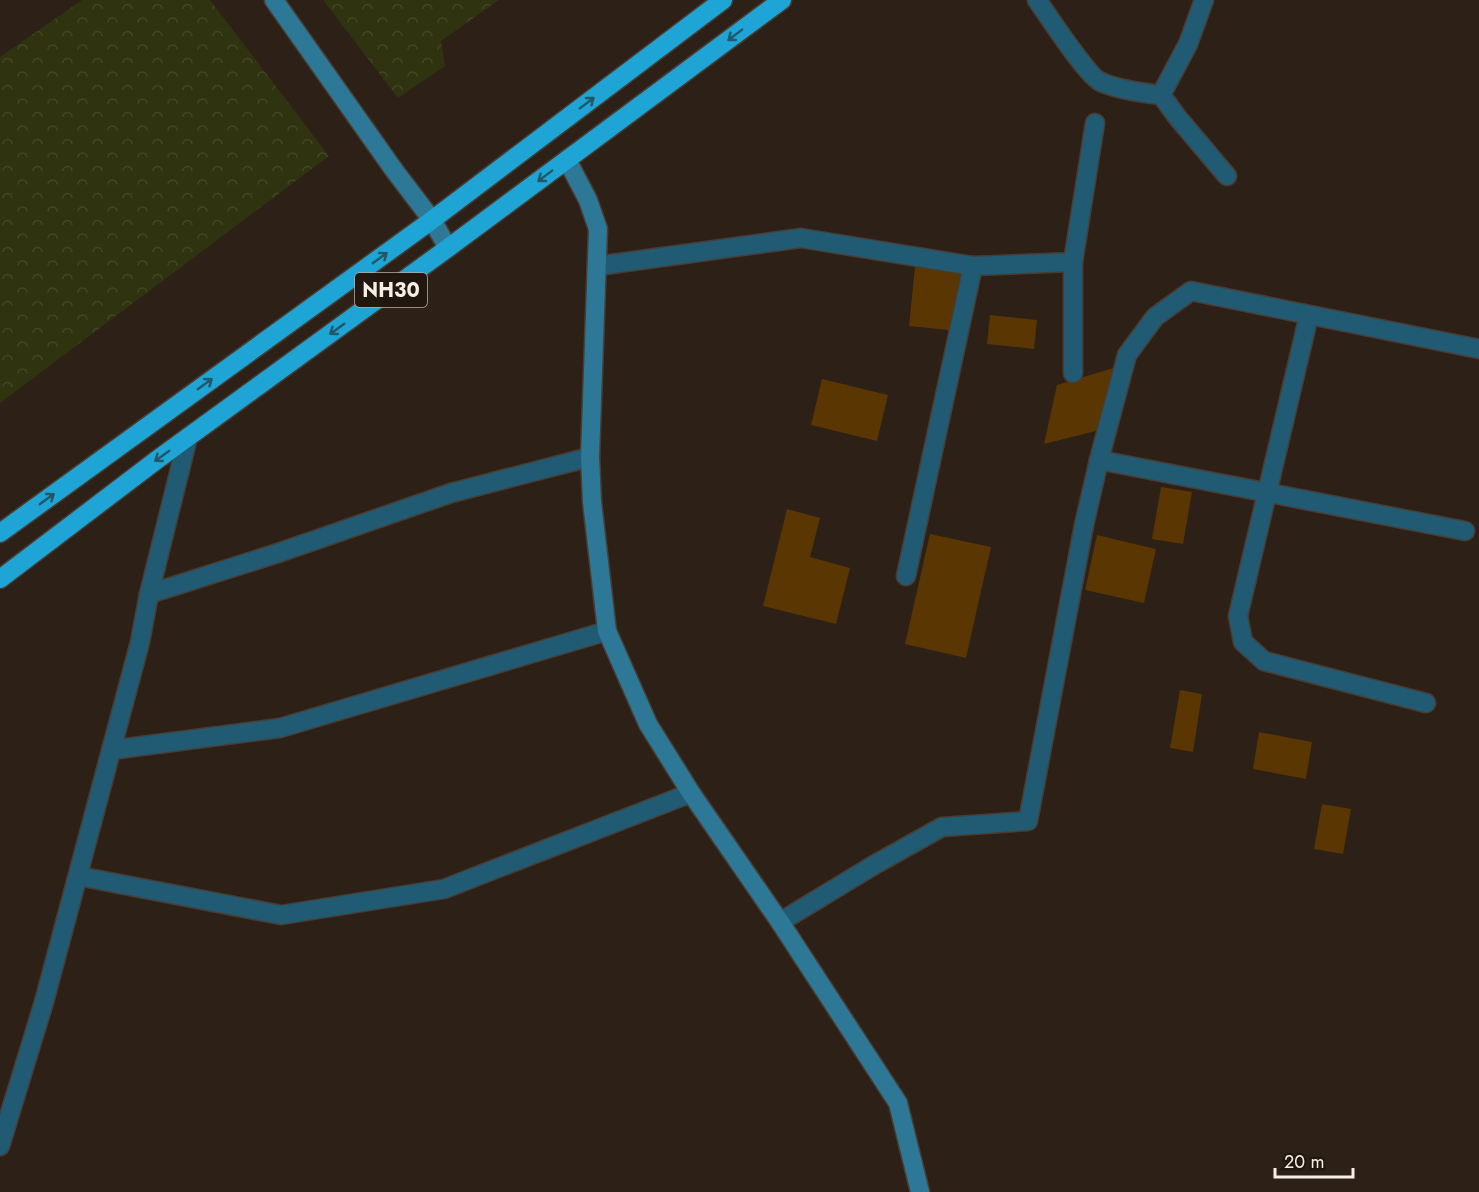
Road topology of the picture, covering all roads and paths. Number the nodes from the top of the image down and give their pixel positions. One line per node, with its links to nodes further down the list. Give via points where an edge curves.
1 (274, 0): 10 (street)
2 (723, 0): 10 (highway, NH30, one-way to 2)
3 (782, 0): 8 (highway, NH30, one-way to 8)
4 (1036, 0): 6 (street, via 1099,81)
5 (1204, 0): 6 (street, via 1188,44)
6 (1161, 95): 9 (street)
7 (1095, 123): 12 (street)
8 (567, 160): 11 (highway, NH30, one-way to 11); 13 (street, via 598,229)
9 (1227, 176)
10 (432, 220): 11 (street); 23 (highway, NH30, one-way to 10)
11 (448, 249): 18 (highway, NH30, one-way to 18)
12 (1074, 262): 14 (street); 17 (street)
13 (597, 266): 14 (street, via 801,238); 19 (street)
14 (974, 266): 24 (street)
15 (1309, 315): 16 (street); 20 (street, via 1191,291 1155,316 1127,355); 21 (street)
16 (1479, 349)
17 (1072, 373)
18 (188, 437): 25 (highway, NH30, one-way to 25); 26 (street)
19 (590, 457): 26 (street, via 451,493); 27 (street)
20 (1099, 460): 21 (street); 32 (street, via 1028,820 942,827)
21 (1267, 492): 22 (street); 28 (street, via 1238,616 1244,642 1264,661)
22 (1466, 531)
23 (0, 533)
24 (906, 576)
25 (0, 579)
26 (149, 594): 29 (street)
27 (607, 631): 29 (street, via 280,728); 30 (street, via 648,724)
28 (1426, 703)
29 (111, 750): 31 (street)
30 (691, 793): 31 (street, via 444,889 282,915); 32 (street)
31 (78, 876): 33 (street)
32 (780, 922): 34 (street, via 898,1103)
33 (0, 1146)
34 (920, 1192)

